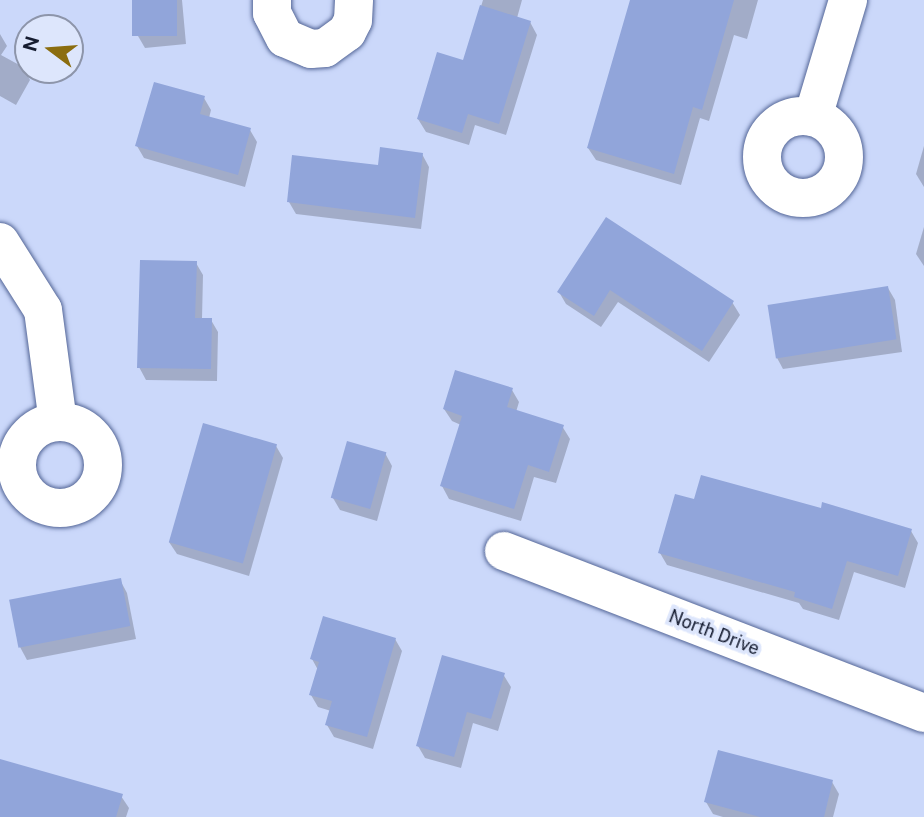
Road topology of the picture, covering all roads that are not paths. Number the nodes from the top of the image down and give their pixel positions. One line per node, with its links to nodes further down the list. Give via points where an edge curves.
1 (272, 0): 2 (street, via 274,20 285,38 311,49 325,48 347,32)
2 (354, 0)
3 (848, 0): 4 (street)
4 (813, 117)
5 (0, 242): 6 (street, via 43,310)
6 (58, 422)
7 (504, 551): 8 (street, North Drive)
8 (924, 713)

